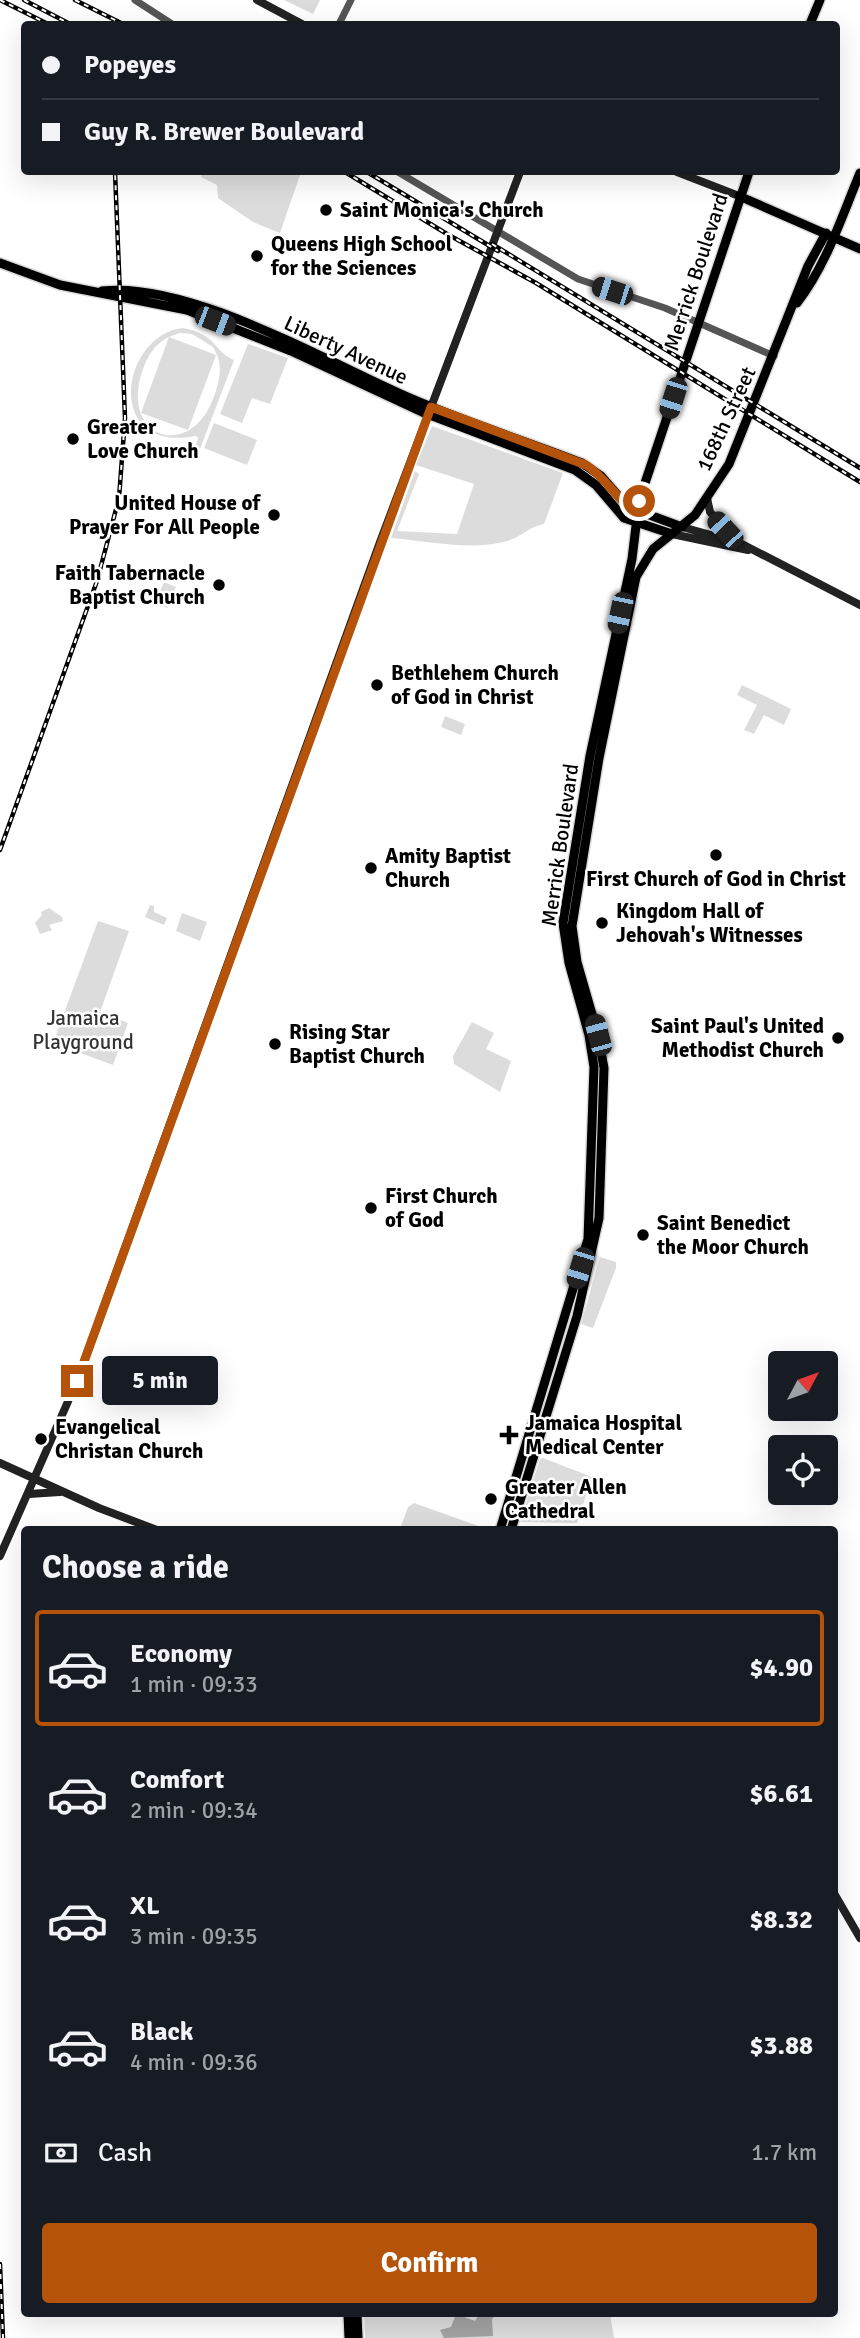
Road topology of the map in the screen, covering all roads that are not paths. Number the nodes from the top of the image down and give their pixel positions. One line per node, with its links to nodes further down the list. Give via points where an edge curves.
1 (135, 0): 5 (street)
2 (257, 0): 6 (main road)
3 (351, 0): 7 (street)
4 (820, 0): 8 (main road)
5 (167, 21)
6 (296, 21)
7 (340, 21)
8 (811, 21)
9 (860, 173): 16 (main road, 168th Street)
10 (403, 175): 15 (street)
11 (519, 175): 15 (main road)
12 (685, 175): 14 (main road)
13 (747, 175): 14 (main road, Merrick Boulevard)
14 (739, 196): 16 (main road); 20 (main road, Merrick Boulevard)
15 (498, 231): 20 (street, via 578,279); 22 (main road)
16 (830, 234): 17 (main road); 19 (main road, 168th Street, via 807,290); 19 (main road, 168th Street, via 808,266)
17 (860, 249)
18 (0, 263): 22 (main road, Liberty Avenue, via 60,285 134,292 192,304 299,345)
19 (795, 305): 21 (main road, 168th Street)
20 (698, 323): 21 (street); 24 (main road, Merrick Boulevard)
21 (774, 356): 23 (main road, 168th Street, via 733,456)
22 (430, 411): 24 (main road, Liberty Avenue, via 586,465); 25 (main road, Liberty Avenue, via 575,470); 32 (main road, via 77,1381)
23 (707, 498): 26 (main road, 168th Street); 28 (main road, via 710,512)
24 (637, 513): 25 (main road, Merrick Boulevard); 26 (main road, Liberty Avenue)
25 (635, 524): 27 (main road, Liberty Avenue); 36 (main road, Merrick Boulevard, via 585,781 563,923 594,1067 588,1239)
26 (682, 527): 27 (main road, 168th Street); 28 (main road, Liberty Avenue)
27 (672, 534): 29 (main road, Liberty Avenue); 37 (main road, Merrick Boulevard, via 650,552 637,574 599,758 572,926 604,1068 599,1218 577,1317)
28 (736, 542): 29 (main road, Liberty Avenue)
29 (755, 551): 30 (main road, Liberty Avenue)
30 (860, 605)
31 (0, 1463): 32 (main road)
32 (35, 1480): 33 (main road); 34 (main road)
33 (63, 1492): 34 (main road); 35 (main road)
34 (29, 1494): 38 (main road)
35 (147, 1526)
36 (501, 1526)
37 (511, 1526)
38 (0, 1556)
39 (838, 1900): 40 (main road)
40 (860, 1938)
41 (348, 2317): 43 (main road)
42 (357, 2317): 44 (main road)
43 (349, 2338)
44 (358, 2338)

